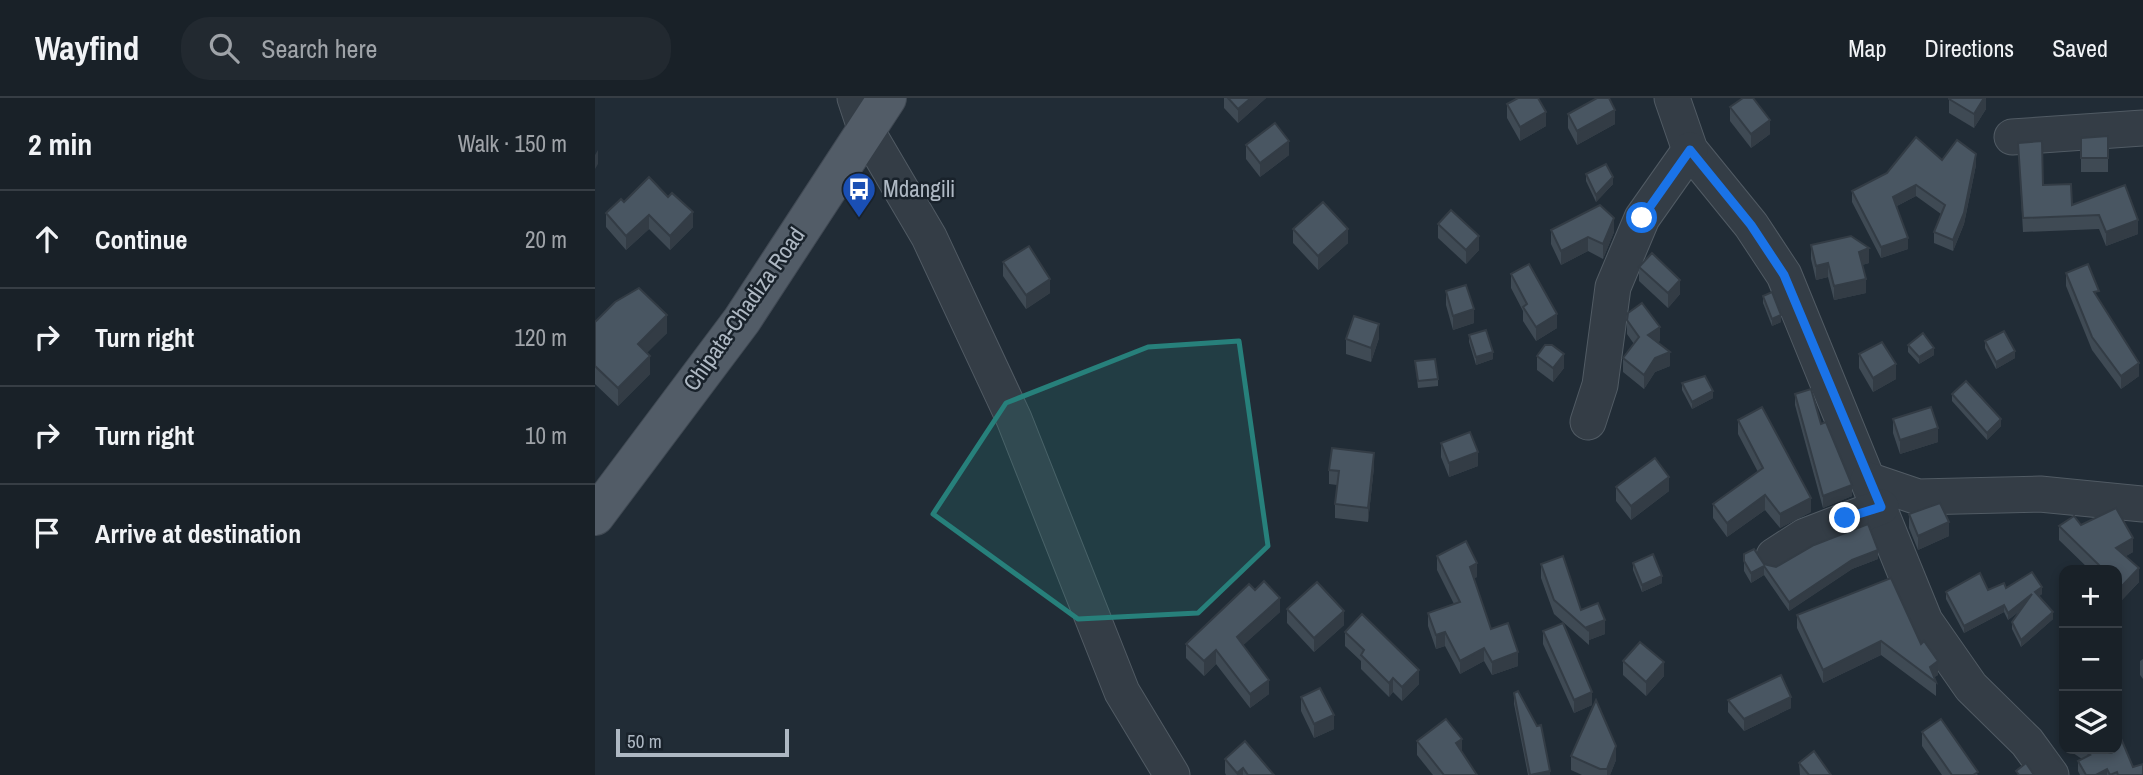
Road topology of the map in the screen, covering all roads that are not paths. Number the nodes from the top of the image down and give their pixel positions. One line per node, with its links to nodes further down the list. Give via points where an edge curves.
1 (887, 98): 3 (main road, Chipata-Chadiza Road)
2 (1672, 98): 6 (street)
3 (860, 113): 10 (main road, Chipata-Chadiza Road, via 741,320); 12 (street, via 929,237 1014,419 1122,692)
4 (2143, 128): 5 (street)
5 (2012, 136)
6 (1690, 150): 7 (street, via 1642,218 1613,287 1600,385); 8 (street, via 1751,225 1784,275)
7 (1588, 422)
8 (1875, 493): 9 (street, via 1918,497 2040,494); 11 (street); 13 (street, via 1925,621 1971,687 2027,742)
9 (2143, 504)
10 (595, 516)
11 (1774, 556)
12 (1172, 775)
13 (2051, 775)

